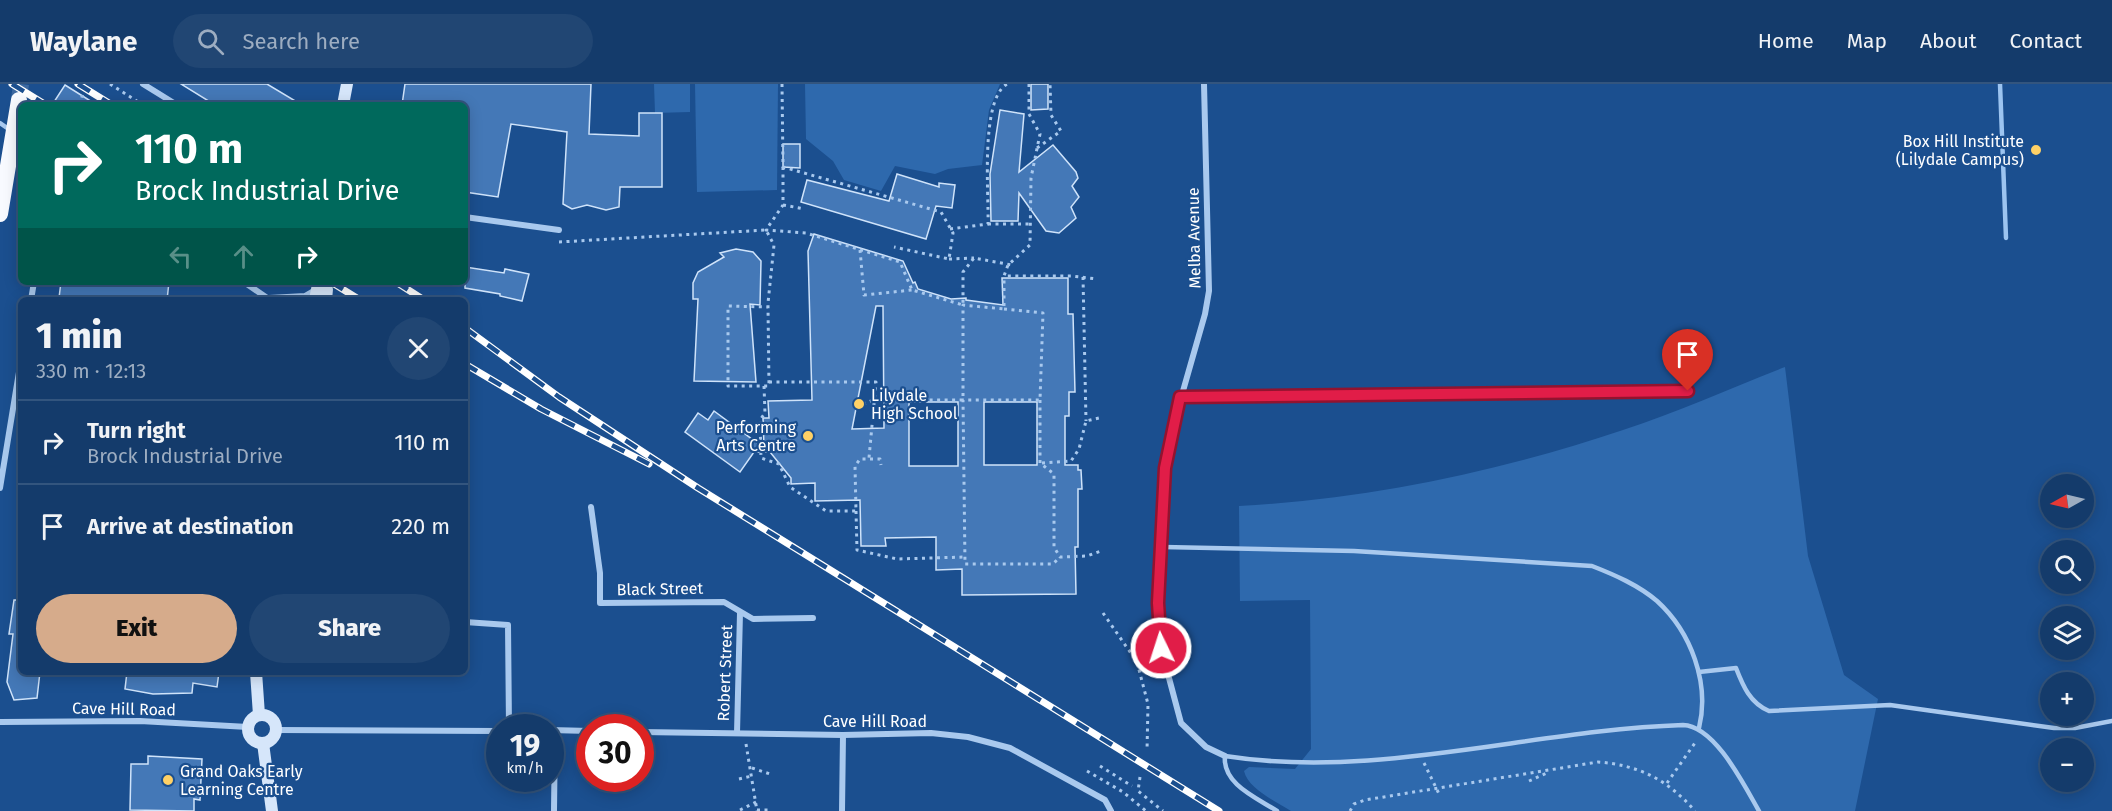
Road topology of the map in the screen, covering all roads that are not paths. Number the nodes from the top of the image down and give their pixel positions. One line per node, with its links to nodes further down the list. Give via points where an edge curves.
1 (143, 84): 4 (street)
2 (347, 84): 5 (main road)
3 (1204, 84): 17 (street, Melba Avenue, via 1209,291)
4 (172, 102)
5 (344, 102)
6 (18, 104): 7 (highway)
7 (12, 131): 8 (highway)
8 (0, 214)
9 (468, 217): 10 (street)
10 (559, 230)
11 (249, 285): 13 (street)
12 (321, 292): 14 (street)
13 (267, 297)
14 (293, 297)
15 (18, 378): 18 (street)
16 (1688, 391): 17 (lane)
17 (1180, 397): 20 (street, Melba Avenue, via 1165,468)
18 (0, 488)
19 (591, 507): 21 (street, Black Street, via 600,603 724,602)
20 (1163, 547): 24 (lane, via 1354,551 1592,566 1626,580 1658,602 1681,629); 38 (street, Melba Avenue, via 1161,648 1173,701 1181,723 1206,747)
21 (740, 613): 22 (street, Black Street, via 753,619); 35 (street, Robert Street)
22 (813, 618)
23 (468, 622): 26 (street, via 508,625)
24 (1699, 672): 28 (lane, via 1736,668 1754,702 1769,711 1877,704 2054,728); 31 (lane)
25 (256, 675): 27 (main road)
26 (509, 714)
27 (259, 715): 30 (main road); 32 (main road, via 272,720)
28 (2112, 721)
29 (0, 722): 30 (street, Cave Hill Road, via 140,721)
30 (248, 727): 37 (main road, via 250,737)
31 (1701, 729): 38 (lane, via 1668,725 1422,754 1298,763); 45 (lane, via 1723,753)
32 (276, 730): 33 (street); 37 (main road, via 271,739)
33 (486, 731)
34 (654, 732): 35 (street, Cave Hill Road)
35 (740, 733): 36 (street, Cave Hill Road)
36 (843, 735): 42 (street); 43 (street, Cave Hill Road, via 931,733 1010,748 1096,795)
37 (262, 743): 40 (main road)
38 (1225, 756): 44 (lane, via 1225,768 1232,779)
39 (554, 792): 41 (street)
40 (272, 811)
41 (554, 811)
42 (842, 811)
43 (1111, 811)
44 (1277, 811)
45 (1759, 811)

